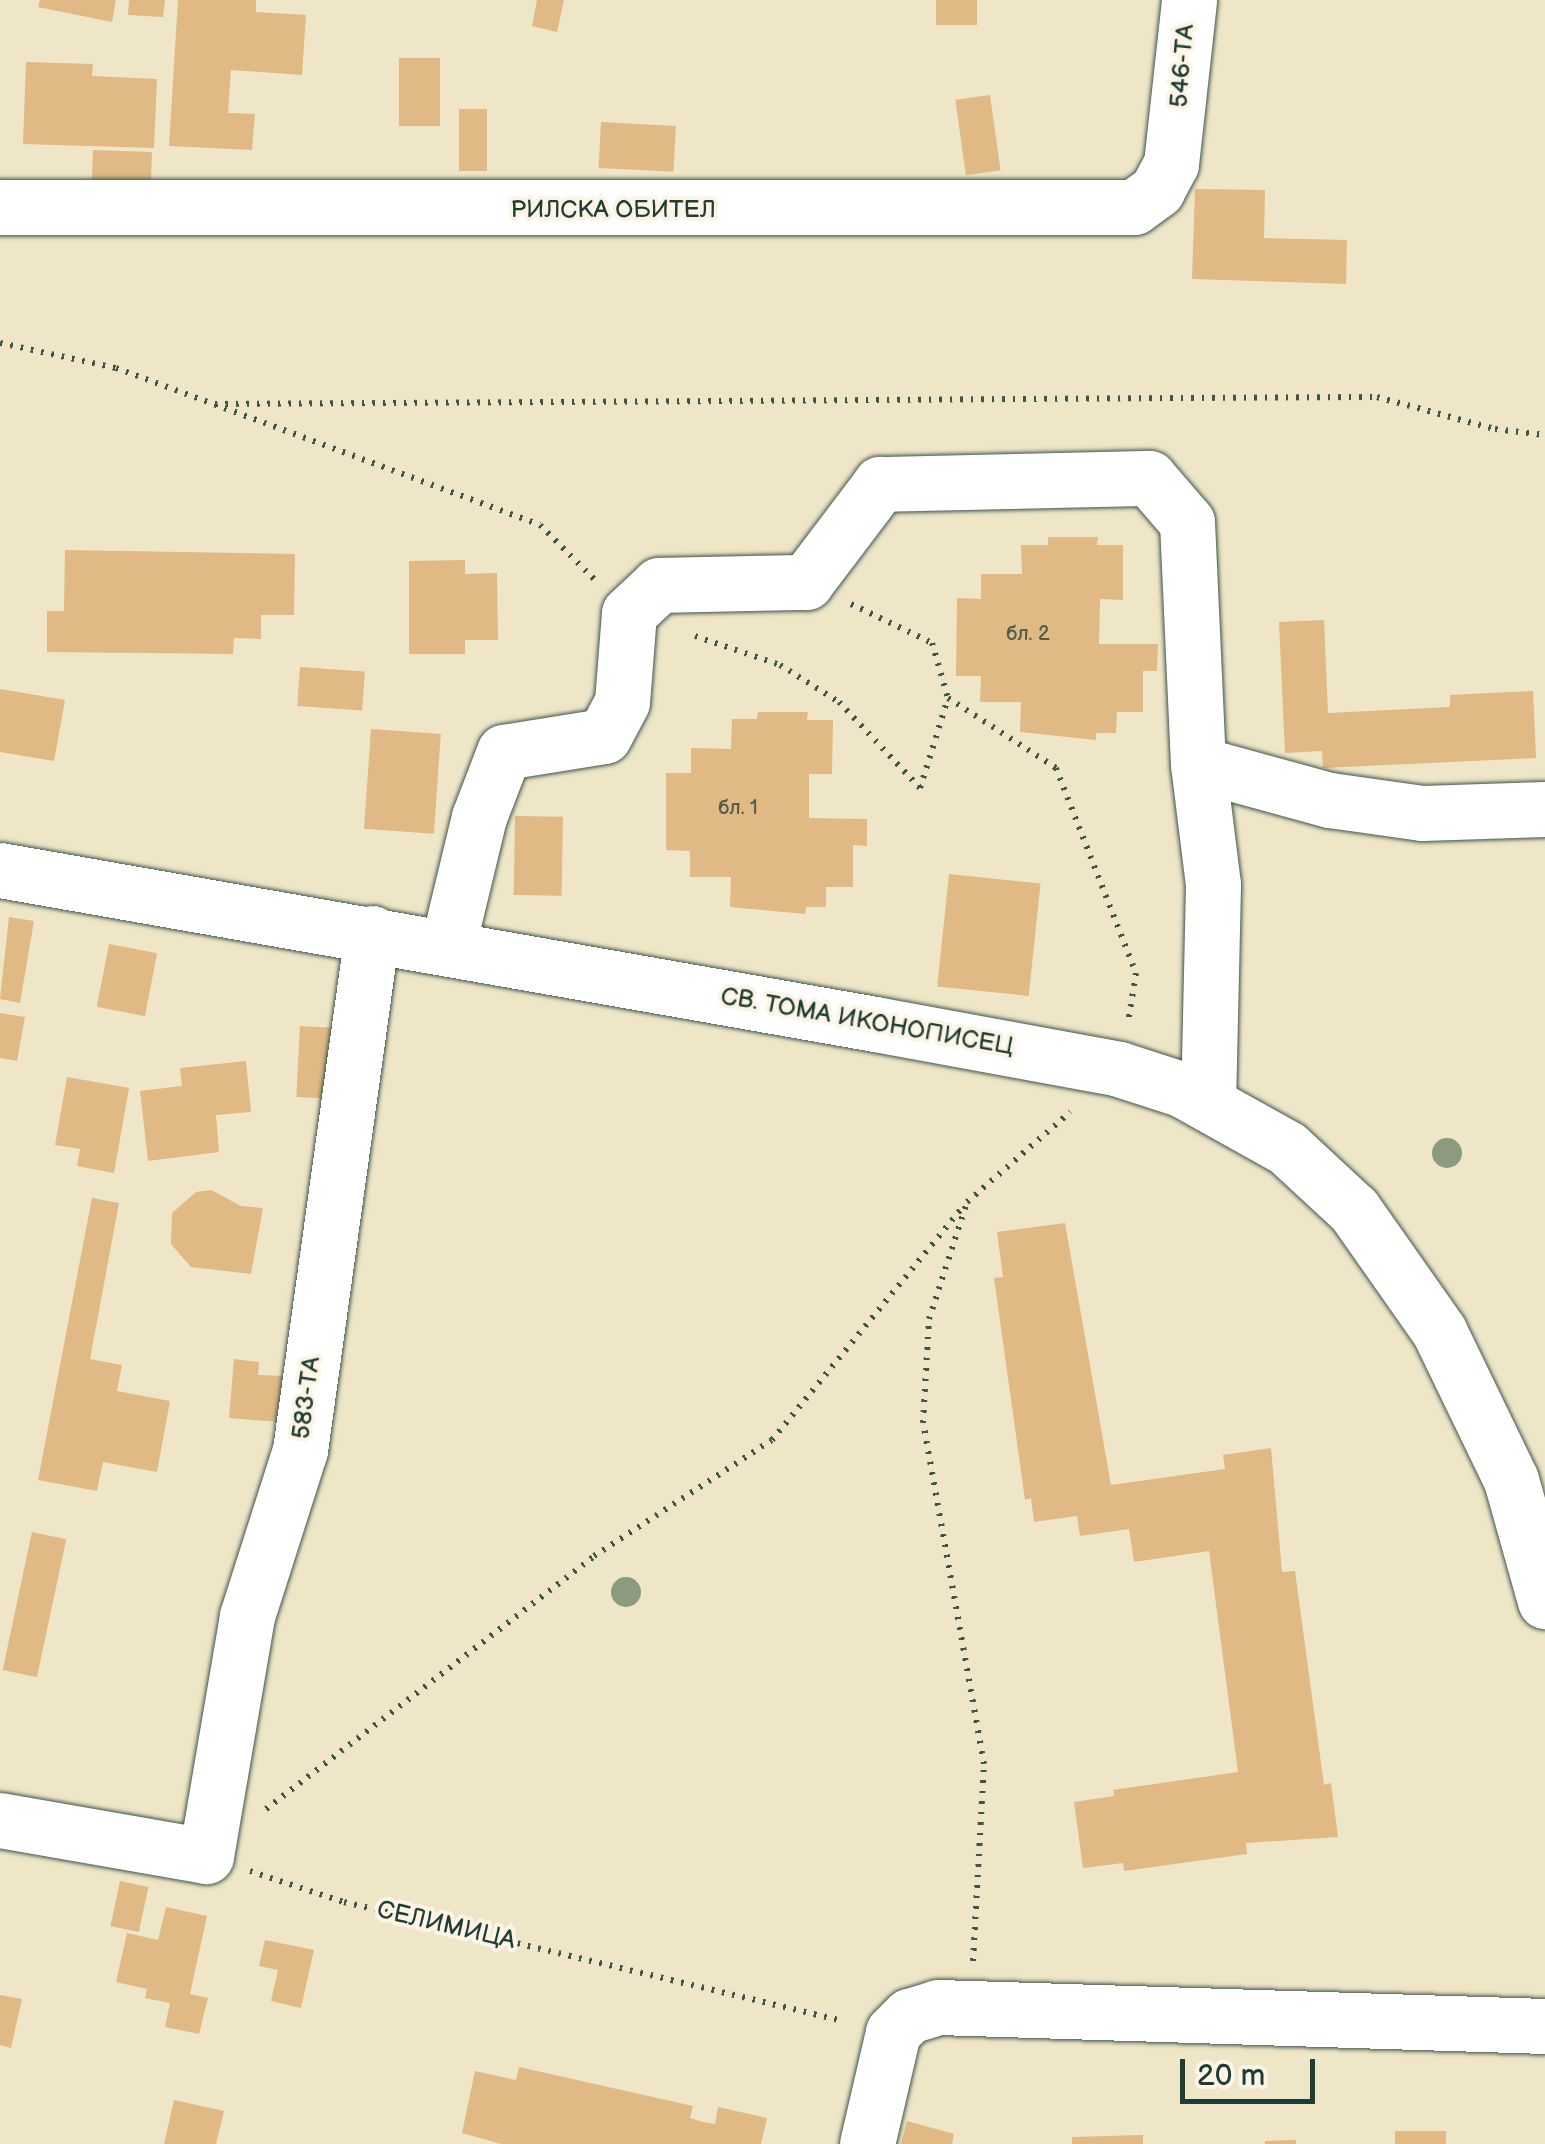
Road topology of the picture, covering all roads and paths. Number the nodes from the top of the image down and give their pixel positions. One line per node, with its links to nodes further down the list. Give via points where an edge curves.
1 (1189, 0): 2 (street, 546-ТА)
2 (1176, 131): 3 (street, РИЛСКА ОБИТЕЛ, via 1157,190 1134,207 1100,212)
3 (0, 207)
4 (0, 343): 5 (path, via 116,368)
5 (215, 404): 6 (path, via 1377,397); 8 (path, via 540,525)
6 (1545, 436)
7 (806, 582): 8 (street, via 660,585); 9 (path, via 932,642); 10 (street, via 880,484 1148,478 1187,522)
8 (629, 613): 9 (path, via 780,666 839,702 920,788); 14 (street, via 622,702 604,736 504,752 479,817)
9 (948, 698): 15 (path, via 1056,768 1136,973)
10 (1198, 764): 11 (street, via 1330,800 1422,813); 16 (street, via 1213,885)
11 (1545, 808)
12 (0, 870): 13 (street, СВ. ТОМА ИКОНОПИСЕЦ)
13 (372, 933): 14 (street, СВ. ТОМА ИКОНОПИСЕЦ); 21 (street, 583-ТА, via 300,1450 248,1616)
14 (448, 945): 15 (street, СВ. ТОМА ИКОНОПИСЕЦ)
15 (1120, 1069): 16 (street, СВ. ТОМА ИКОНОПИСЕЦ); 17 (path)
16 (1208, 1102): 18 (street, СВ. ТОМА ИКОНОПИСЕЦ, via 1287,1148 1354,1210 1439,1331)
17 (967, 1202): 21 (path, via 772,1440 594,1556); 22 (path, via 930,1319 923,1423 984,1764)
18 (1528, 1480): 19 (street, СВ. ТОМА ИКОНОПИСЕЦ)
19 (1545, 1601)
20 (0, 1820): 21 (street)
21 (206, 1856): 24 (path, СЕЛИМИЦА, via 344,1902)
22 (970, 2007): 23 (street); 24 (street, via 909,2016)
23 (1545, 2026)
24 (893, 2032): 25 (street)
25 (867, 2144)

